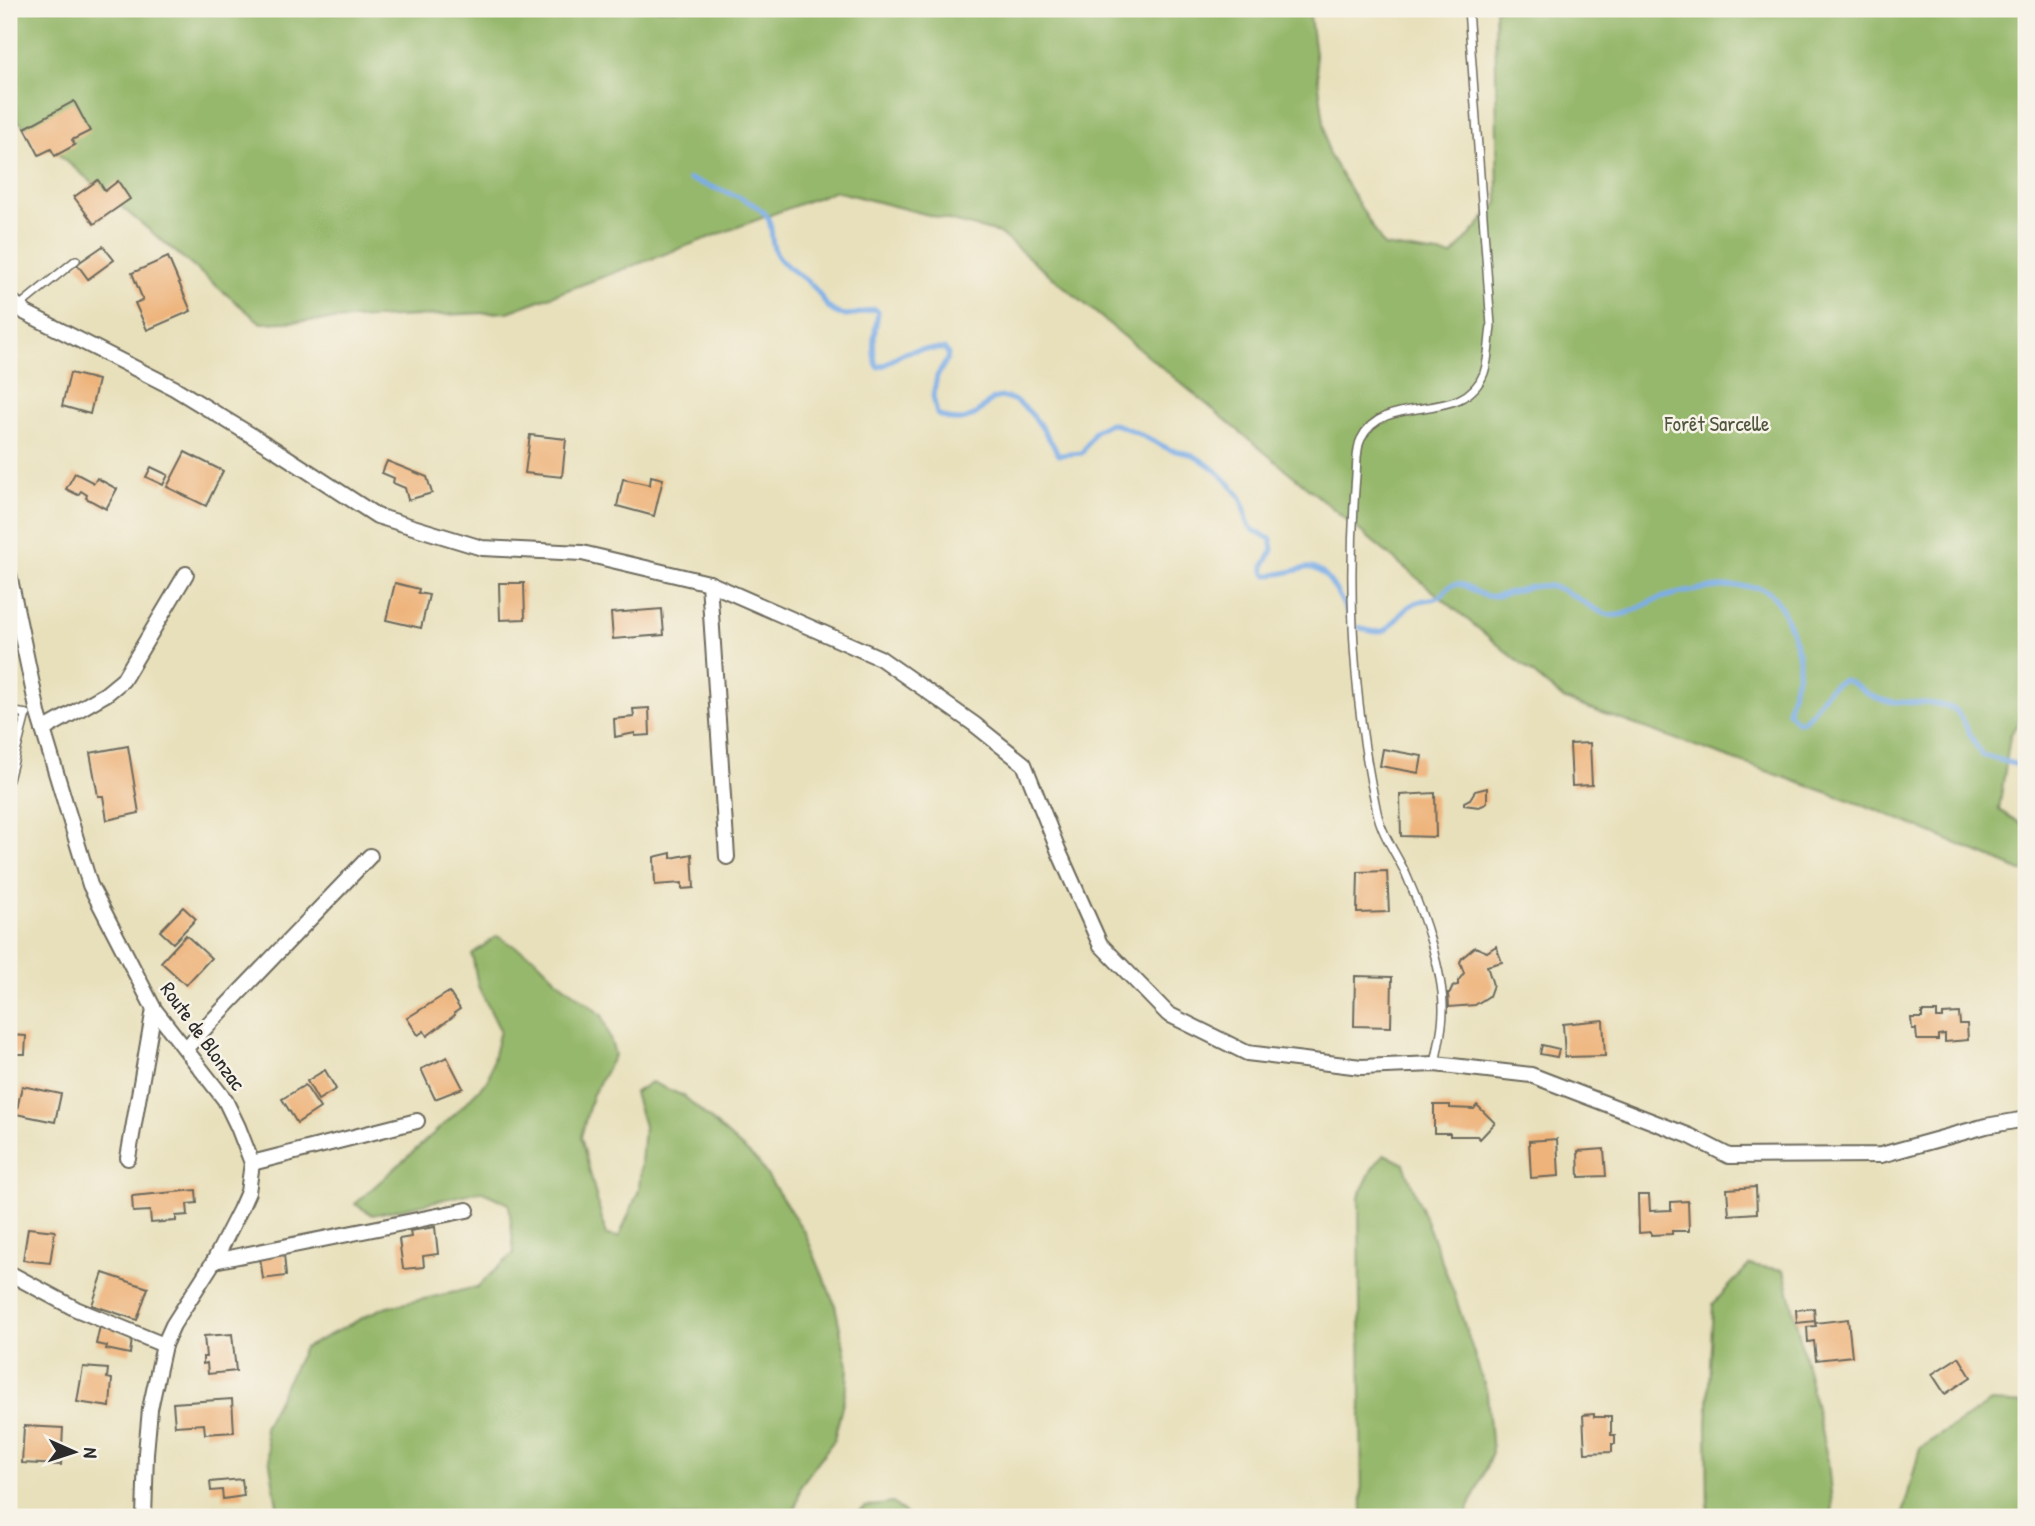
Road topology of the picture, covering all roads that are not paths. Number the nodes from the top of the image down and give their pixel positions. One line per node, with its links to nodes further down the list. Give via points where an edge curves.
1 (1468, 9): 15 (lane, via 1491,326 1485,372 1473,391 1450,405 1395,413 1371,425 1360,441 1354,527 1354,643 1363,730 1377,816 1408,878 1438,971 1443,1011)
2 (76, 260): 3 (lane)
3 (14, 303): 6 (street, via 174,387 377,516 481,548 582,553)
4 (9, 574): 8 (street, Route de Blonzac)
5 (186, 574): 9 (street, via 122,680)
6 (709, 583): 12 (street); 15 (street, via 880,658 1024,764 1100,944 1168,1014 1247,1053 1361,1067)
7 (9, 711): 8 (lane)
8 (32, 714): 9 (street, Route de Blonzac); 10 (lane)
9 (43, 730): 13 (street, Route de Blonzac, via 90,885)
10 (9, 780)
11 (370, 856): 14 (street)
12 (727, 857)
13 (154, 1009): 14 (street, Route de Blonzac); 18 (street)
14 (187, 1048): 19 (street, Route de Blonzac, via 225,1100)
15 (1435, 1064): 16 (street, via 1531,1075 1690,1136 1729,1156 1881,1155)
16 (2026, 1119)
17 (417, 1121): 19 (street)
18 (128, 1158)
19 (252, 1163): 21 (street, via 248,1192)
20 (467, 1210): 21 (street)
21 (214, 1261): 23 (street)
22 (9, 1273): 23 (street, via 76,1309)
23 (164, 1345): 24 (street, via 150,1409)
24 (144, 1517)

